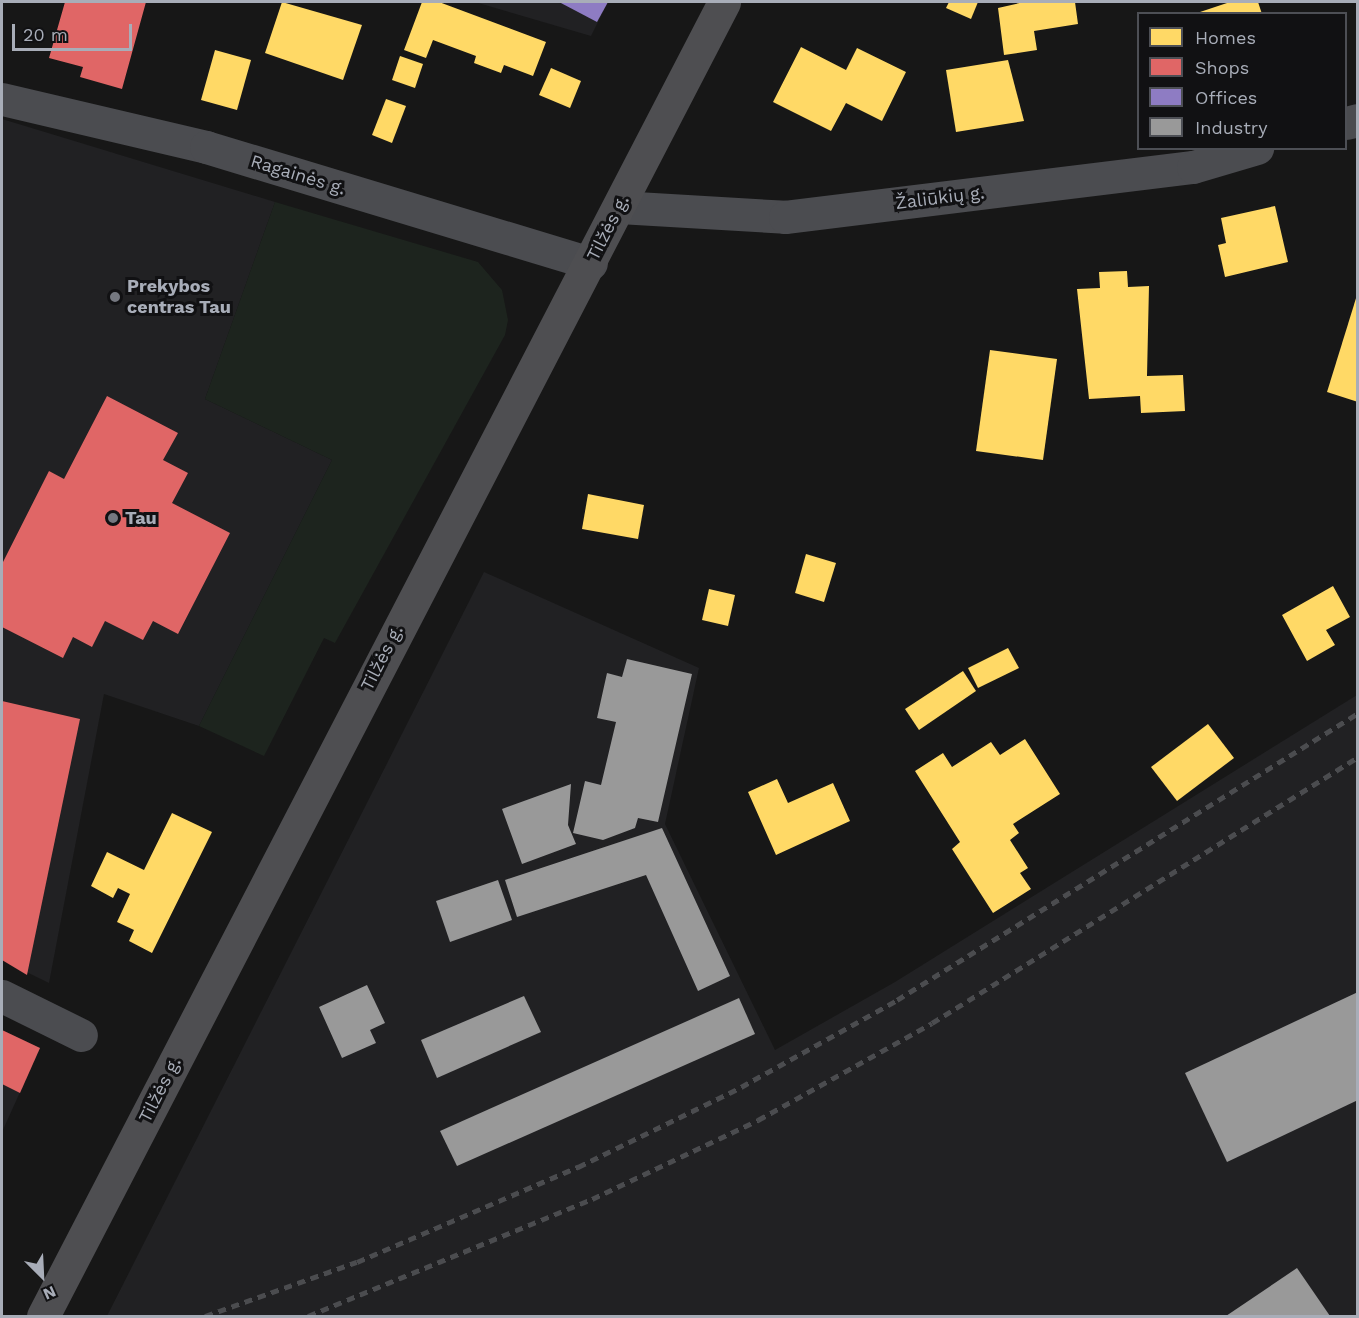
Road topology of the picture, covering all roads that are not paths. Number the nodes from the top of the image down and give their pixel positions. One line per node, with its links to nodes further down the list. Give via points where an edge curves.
1 (724, 2): 4 (highway, Tilžės g.)
2 (2, 99): 5 (street, Ragainės g., via 206,147)
3 (1250, 150): 4 (street, Žaliūkių g., via 1193,167 785,217)
4 (619, 207): 5 (highway, Tilžės g.)
5 (591, 263): 8 (highway, Tilžės g.)
6 (2, 996): 7 (street)
7 (81, 1035)
8 (43, 1317)

